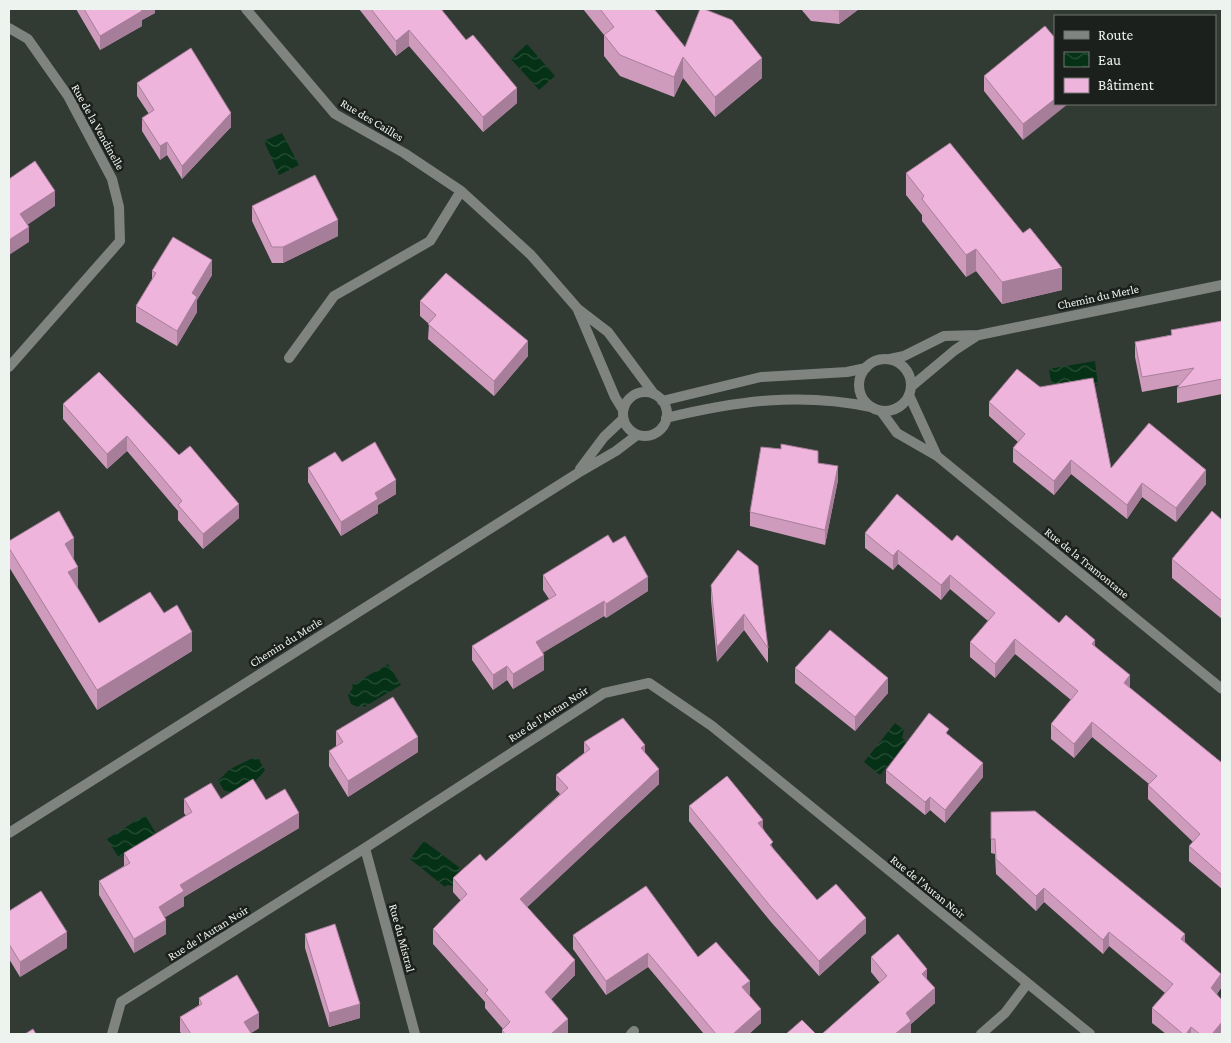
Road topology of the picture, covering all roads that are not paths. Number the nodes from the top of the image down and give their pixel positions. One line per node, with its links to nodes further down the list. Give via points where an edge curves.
1 (246, 9): 3 (street, Rue des Cailles, via 335,114 404,153)
2 (9, 28): 9 (street, Rue de la Vendinelle, via 28,39 68,96 112,179 119,207 120,241)
3 (461, 191): 5 (street, Rue des Cailles, via 531,255); 7 (street, via 430,241 334,296)
4 (1222, 285): 6 (street, Chemin du Merle)
5 (578, 309): 12 (street, Rue des Cailles, via 608,332); 16 (street, Rue des Cailles)
6 (980, 335): 8 (street, Chemin du Merle, via 944,336 904,356); 11 (street, Chemin du Merle, via 955,350)
7 (289, 358)
8 (890, 359): 10 (street, Chemin du Merle, via 872,362); 11 (street, via 906,369 910,377)
9 (9, 367)
10 (866, 368): 13 (street, Chemin du Merle, via 761,377); 14 (street, via 860,378 859,389)
11 (910, 391): 15 (street, Chemin du Merle, via 902,405); 19 (street, Rue de la Tramontane)
12 (654, 394): 13 (street); 16 (street, Chemin du Merle, via 638,393 626,403)
13 (662, 401): 17 (street)
14 (871, 407): 15 (street, Chemin du Merle); 17 (street, Chemin du Merle, via 828,399 776,399 724,404)
15 (881, 411): 19 (street, Rue de la Tramontane, via 897,433)
16 (623, 415): 18 (street); 20 (street, Chemin du Merle)
17 (666, 418): 18 (street, Chemin du Merle, via 656,433)
18 (637, 435): 20 (street, Chemin du Merle)
19 (937, 456): 21 (street, Rue de la Tramontane)
20 (578, 473): 22 (street, Chemin du Merle)
21 (1222, 689)
22 (9, 832)
23 (365, 848): 24 (street, Rue de l'Autan Noir, via 604,692 649,682 712,726); 25 (street, Rue de l'Autan Noir, via 121,1002); 26 (street, Rue du Mistral)
24 (1027, 984): 27 (street, via 1005,1013); 28 (street, Rue de l'Autan Noir)
25 (112, 1034)
26 (415, 1034)
27 (981, 1034)
28 (1090, 1034)

